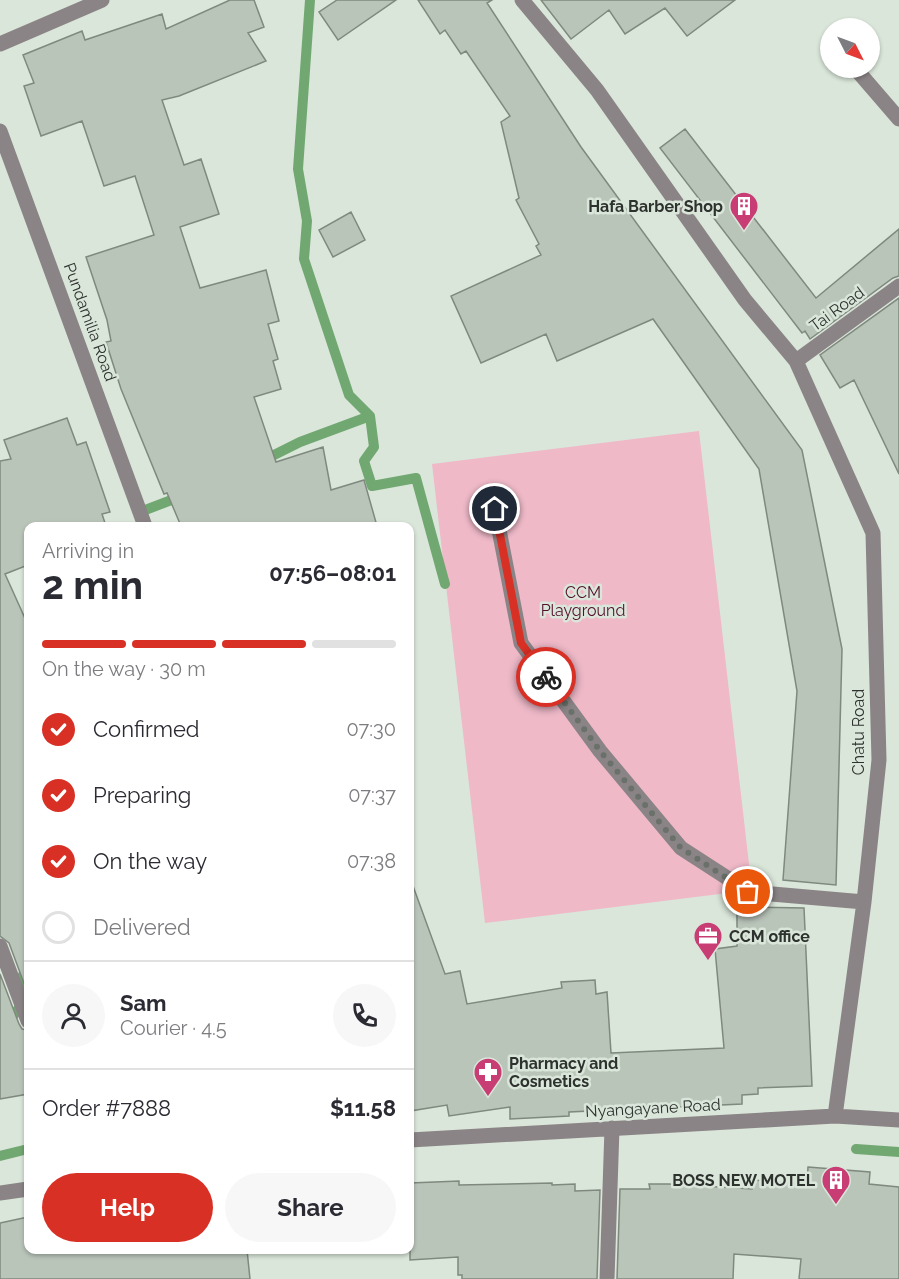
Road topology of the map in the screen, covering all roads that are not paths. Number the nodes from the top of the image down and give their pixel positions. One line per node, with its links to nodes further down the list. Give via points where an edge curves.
1 (102, 0): 3 (street)
2 (522, 0): 8 (street, Chatu Road, via 597,90 745,300)
3 (0, 44)
4 (864, 78): 5 (street)
5 (899, 119)
6 (0, 131): 10 (street, Pundamilia Road)
7 (899, 286): 8 (street, Tai Road)
8 (796, 361): 11 (street, Chatu Road, via 873,533 879,760)
9 (495, 509): 11 (street, via 521,643 600,751 681,848 748,892)
10 (145, 522)
11 (864, 902): 14 (street, Chatu Road)
12 (0, 946): 13 (street)
13 (24, 1010)
14 (835, 1116): 15 (street, Nyangayane Road); 16 (street, Nyangayane Road)
15 (899, 1120)
16 (612, 1128): 17 (street, Nyangayane Road); 20 (street)
17 (414, 1139)
18 (24, 1190): 19 (street)
19 (0, 1193)
20 (607, 1279)

